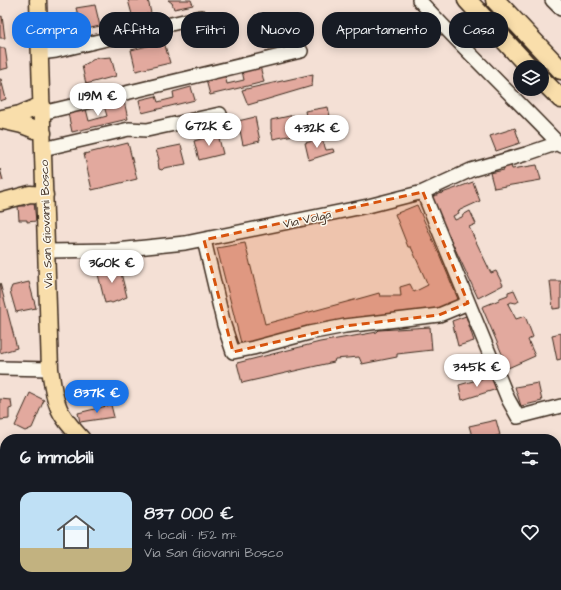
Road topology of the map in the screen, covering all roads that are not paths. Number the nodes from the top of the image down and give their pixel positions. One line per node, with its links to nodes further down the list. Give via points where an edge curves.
1 (38, 0): 11 (main road, Via San Giovanni Bosco)
2 (419, 0): 20 (street)
3 (460, 0): 9 (highway)
4 (467, 0): 9 (highway)
5 (495, 0): 13 (highway)
6 (552, 0): 7 (street)
7 (561, 9)
8 (181, 22): 11 (street)
9 (514, 50): 12 (highway)
10 (301, 51): 16 (street)
11 (40, 53): 16 (main road, Via San Giovanni Bosco)
12 (523, 60)
13 (561, 70)
14 (549, 87): 15 (highway)
15 (561, 99)
16 (42, 109): 18 (main road); 19 (main road, Via San Giovanni Bosco)
17 (220, 114): 21 (street, via 148,130 129,129)
18 (0, 119): 19 (main road)
19 (43, 132): 21 (main road, Via San Giovanni Bosco)
20 (559, 144): 22 (street, Via Volga, via 471,170)
21 (43, 149): 23 (main road, Via San Giovanni Bosco)
22 (423, 192): 25 (street, Via Volga); 27 (street)
23 (44, 195): 24 (main road, via 30,194); 26 (main road, Via San Giovanni Bosco)
24 (0, 202)
25 (204, 240): 26 (street, Via Volga, via 117,250); 27 (street, via 233,352 345,326 438,315)
26 (47, 251): 29 (main road, Via San Giovanni Bosco)
27 (468, 304): 30 (street, via 508,400 518,417)
28 (0, 368): 29 (street)
29 (50, 369): 31 (main road, Via San Giovanni Bosco, via 58,406)
30 (561, 406)
31 (78, 434)

